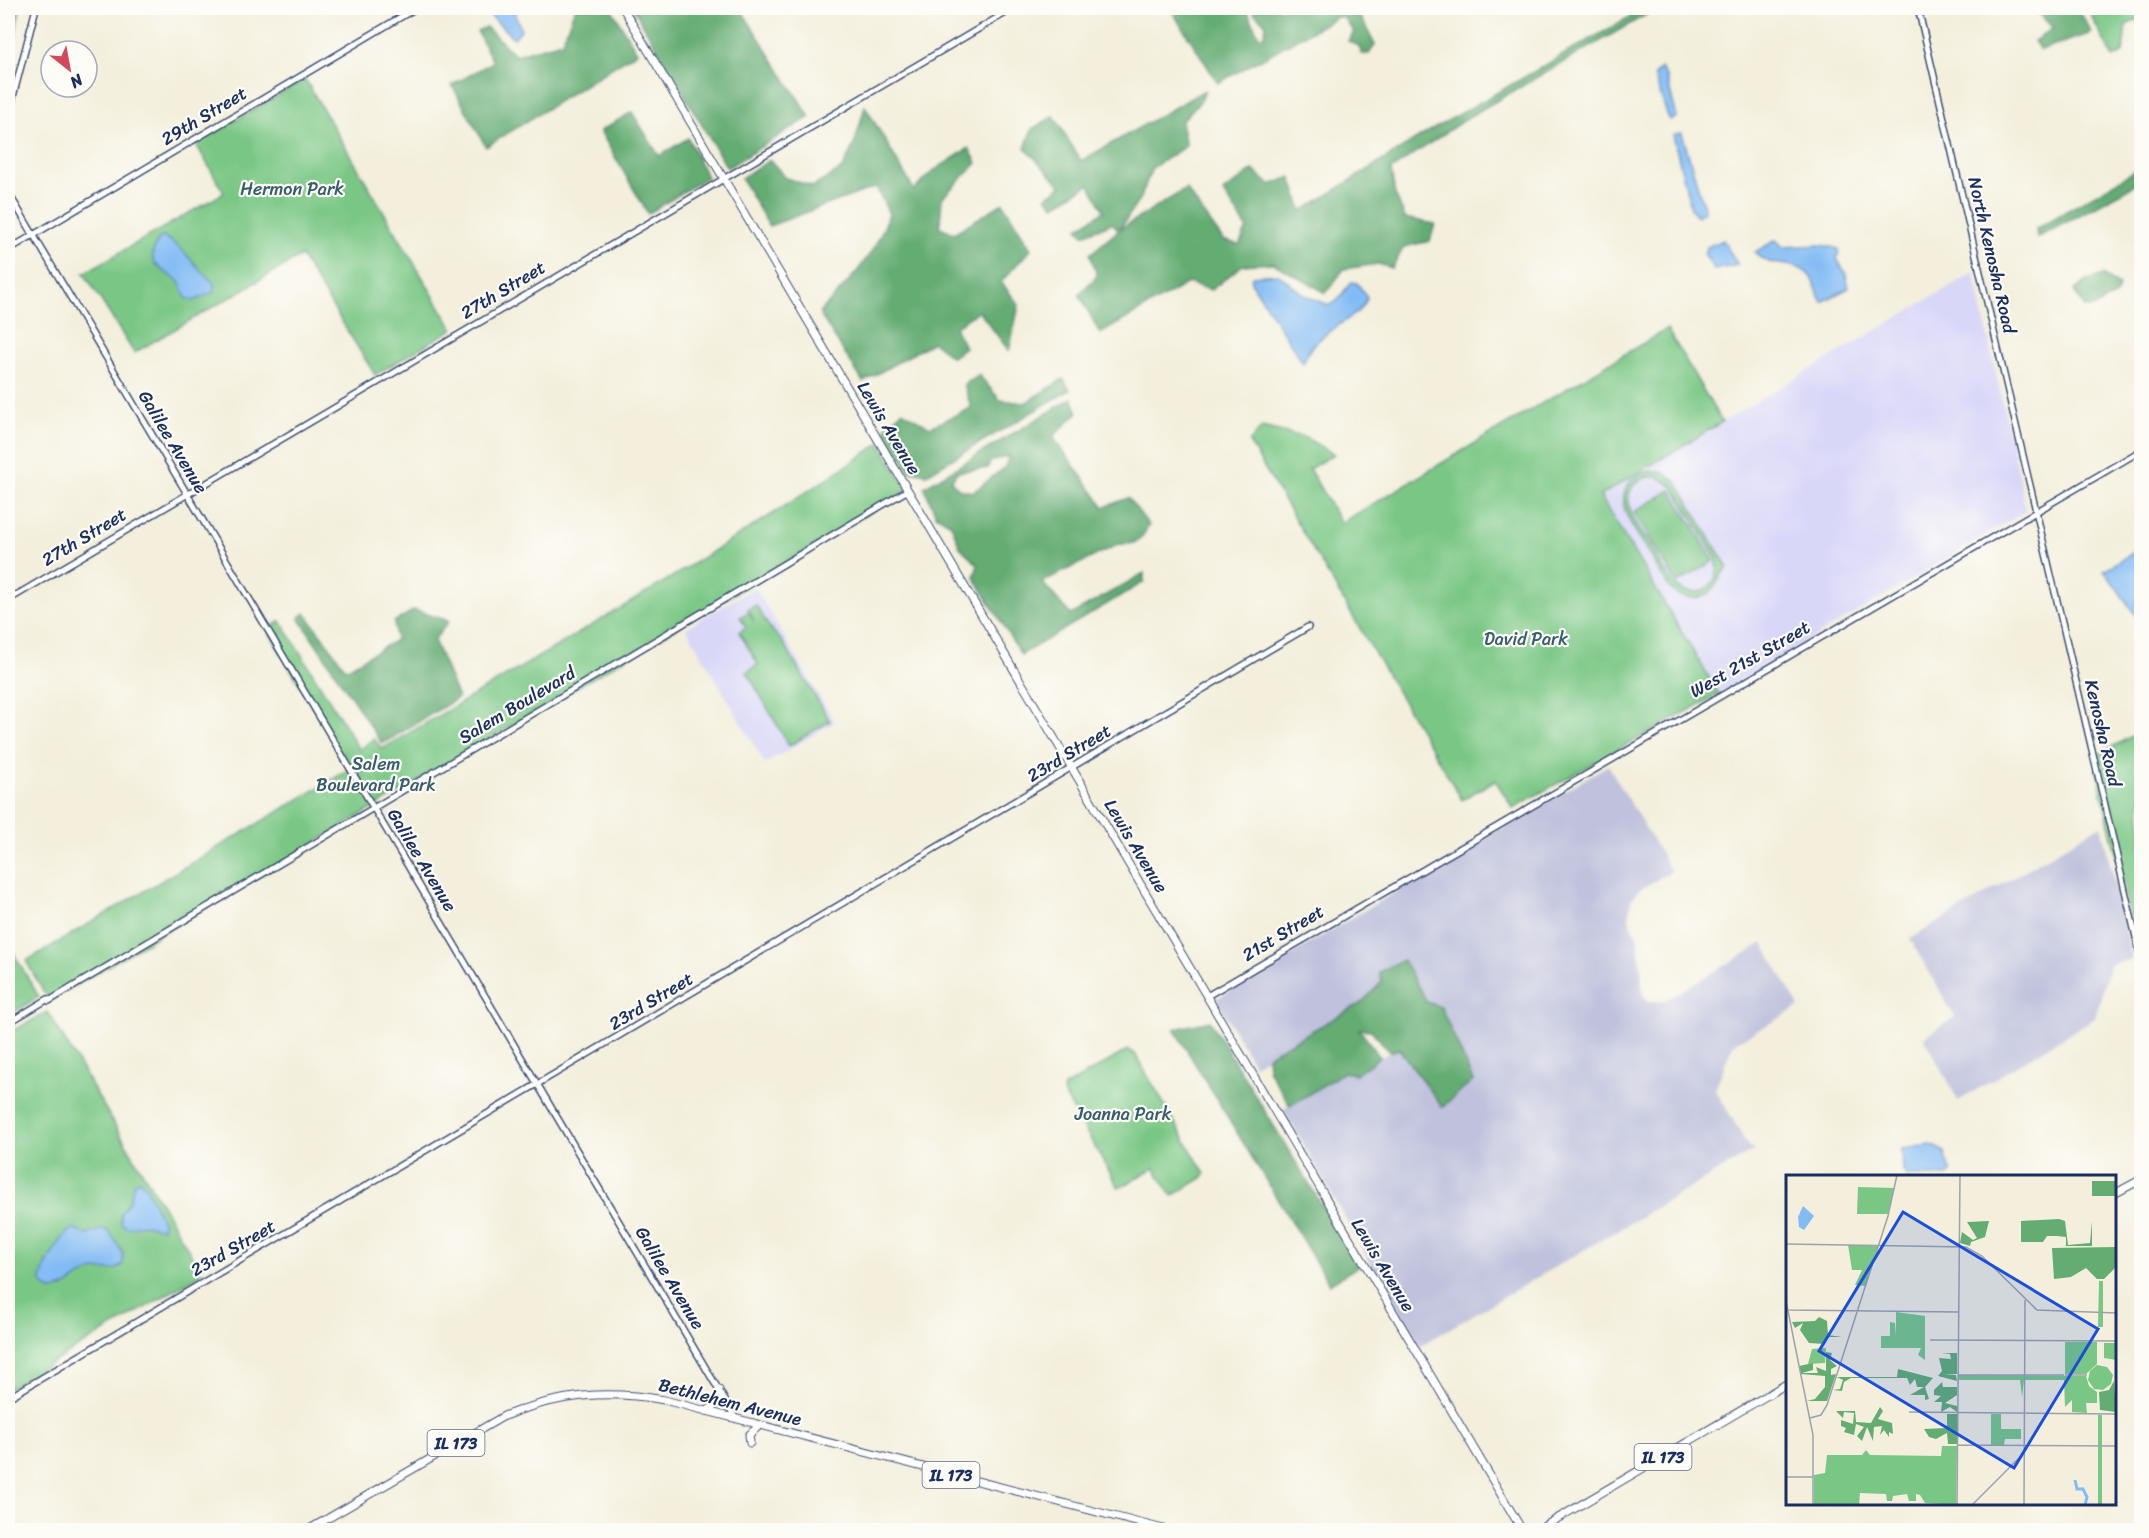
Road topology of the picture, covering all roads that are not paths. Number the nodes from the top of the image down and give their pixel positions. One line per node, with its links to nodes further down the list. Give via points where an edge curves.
1 (36, 8): 6 (street)
2 (416, 8): 9 (street, 29th Street)
3 (623, 8): 7 (main road, Lewis Avenue)
4 (1014, 8): 7 (street, 27th Street)
5 (1918, 8): 14 (street, North Kenosha Road)
6 (8, 116)
7 (723, 177): 12 (main road, Lewis Avenue); 13 (street, 27th Street)
8 (8, 192): 9 (street, Galilee Avenue)
9 (33, 235): 10 (street, 29th Street); 13 (street, Galilee Avenue)
10 (8, 250)
11 (2142, 450): 14 (street, West 21st Street)
12 (908, 490): 17 (main road, Lewis Avenue); 18 (street, Salem Boulevard)
13 (187, 494): 15 (street, 27th Street); 18 (street, Galilee Avenue)
14 (2036, 510): 19 (street, West 21st Street); 20 (street, Kenosha Road)
15 (8, 600)
16 (1308, 627): 17 (street, 23rd Street)
17 (1072, 769): 21 (main road, Lewis Avenue); 23 (street, 23rd Street)
18 (374, 808): 22 (street, Salem Boulevard); 23 (street, Galilee Avenue)
19 (1375, 896): 21 (street, 21st Street)
20 (2142, 963)
21 (1207, 996): 35 (main road, Lewis Avenue)
22 (8, 1023)
23 (538, 1085): 27 (street, Galilee Avenue); 28 (street, 23rd Street)
24 (2142, 1179): 25 (main road)
25 (2116, 1193)
26 (1786, 1384): 36 (main road, IL 173)
27 (719, 1390): 29 (main road, via 718,1402); 30 (street, Galilee Avenue)
28 (8, 1398)
29 (707, 1411): 30 (main road, Bethlehem Avenue / IL 173); 33 (main road, Bethlehem Avenue / IL 173, via 608,1393 533,1404 487,1425)
30 (736, 1419): 31 (main road, Bethlehem Avenue / IL 173)
31 (760, 1425): 32 (main road, via 749,1435); 34 (main road, Bethlehem Avenue / IL 173)
32 (750, 1443)
33 (308, 1530)
34 (1167, 1530)
35 (1522, 1530)
36 (1538, 1530)

